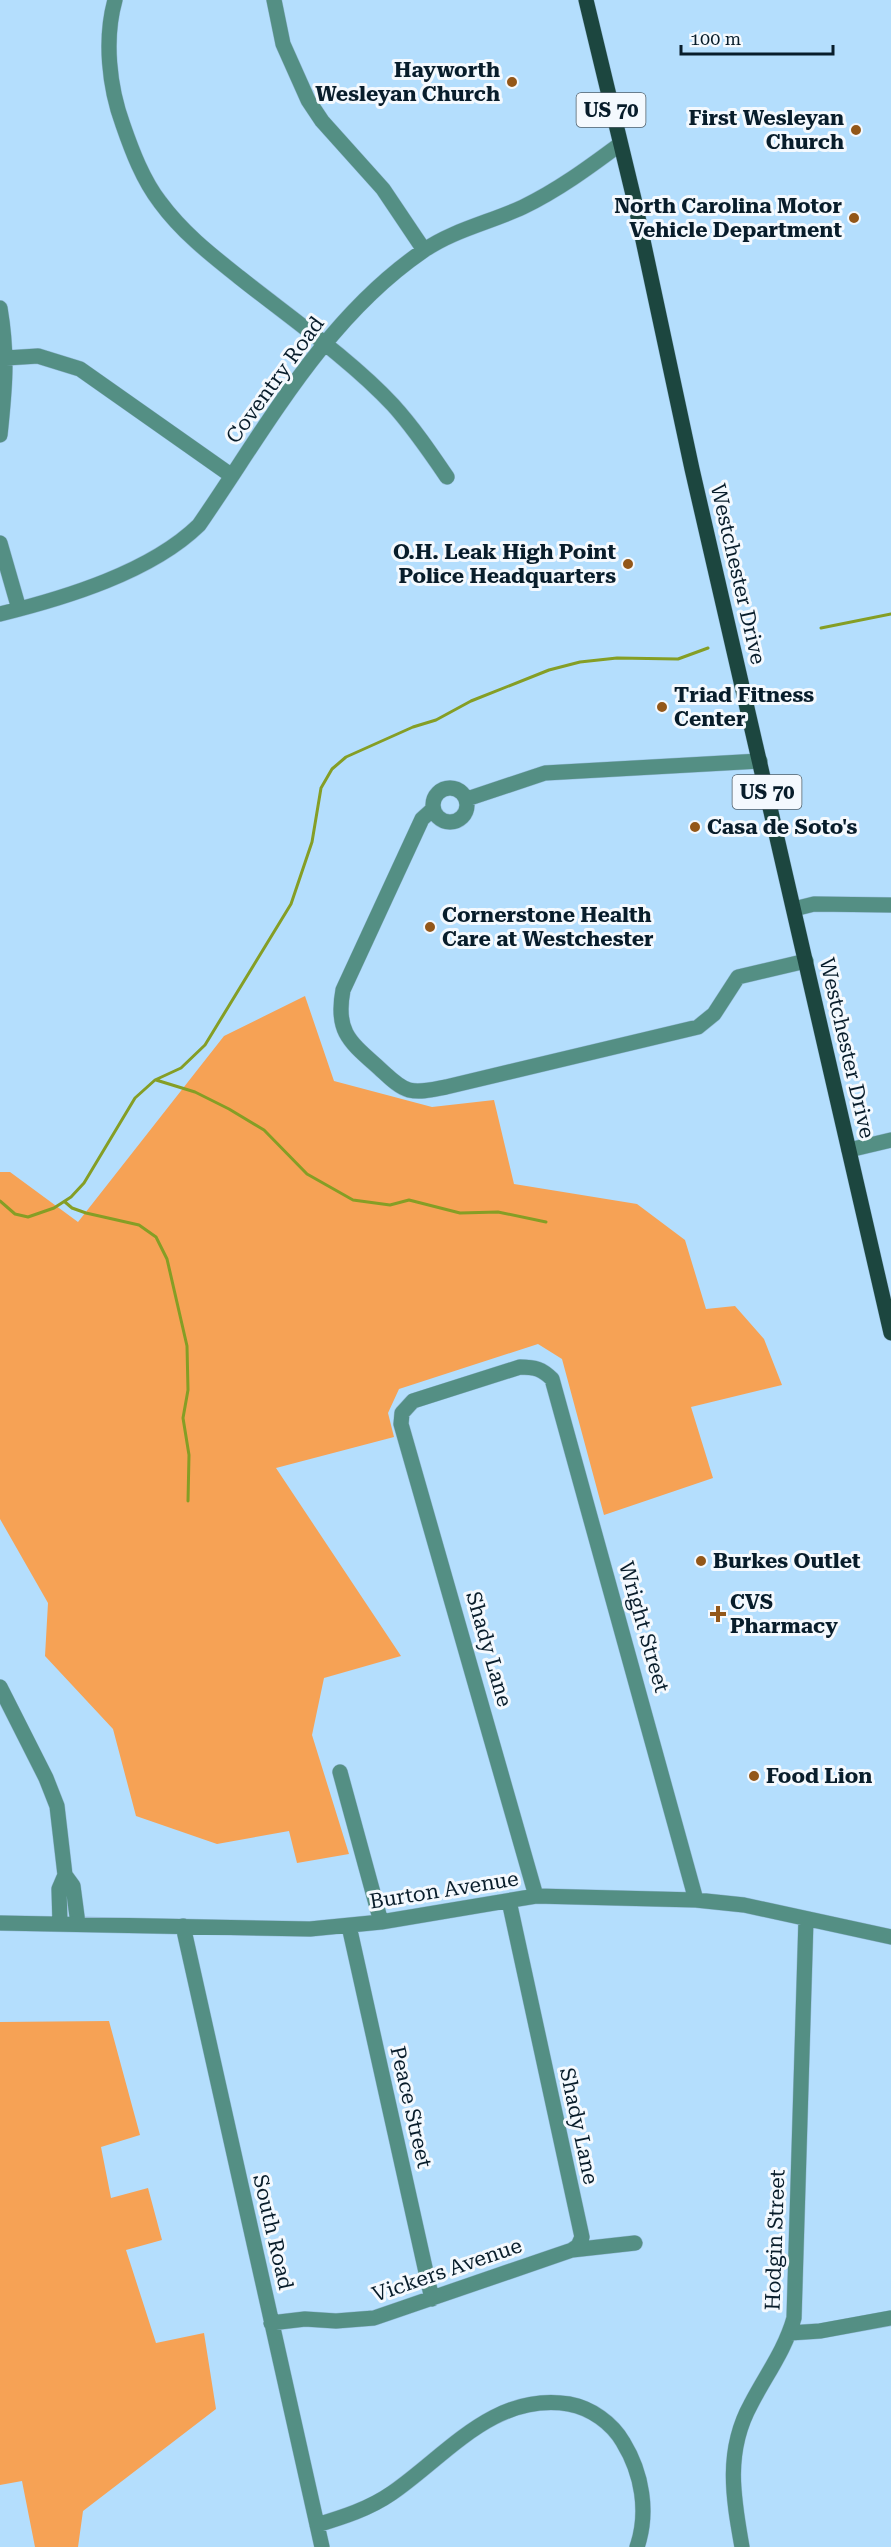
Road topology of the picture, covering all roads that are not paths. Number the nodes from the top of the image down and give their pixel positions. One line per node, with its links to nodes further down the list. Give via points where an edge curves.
1 (116, 0): 7 (street, via 111,15 110,60 115,104 135,158 159,202 194,241)
2 (274, 0): 5 (street, via 283,44 308,100 383,189)
3 (586, 0): 4 (main road, Westchester Drive / US 70)
4 (619, 145): 5 (street, Coventry Road, via 542,197); 15 (main road, Westchester Drive / US 70)
5 (424, 250): 7 (street, Coventry Road, via 380,284)
6 (0, 308): 8 (street)
7 (324, 344): 10 (street, Coventry Road); 11 (street, via 392,404)
8 (6, 358): 9 (street); 10 (street, via 38,356 80,369)
9 (0, 435)
10 (232, 476): 13 (street, Coventry Road, via 199,525 161,555 105,580)
11 (447, 477)
12 (0, 543): 13 (street)
13 (19, 609): 14 (street, Coventry Road)
14 (0, 614)
15 (760, 761): 16 (street, via 545,773); 19 (main road, Westchester Drive / US 70)
16 (467, 799): 17 (street, via 460,791 443,790 435,797); 17 (street, via 466,811 454,822 443,821)
17 (433, 809): 20 (street, via 422,819 343,990 340,1009 350,1042 408,1090 446,1087 698,1028 714,1014 738,978)
18 (891, 904): 19 (street, via 814,904)
19 (794, 909): 20 (main road, Westchester Drive / US 70)
20 (806, 961): 22 (main road, Westchester Drive / US 70)
21 (891, 1140): 22 (street)
22 (849, 1150): 23 (main road, Westchester Drive / US 70)
23 (888, 1301): 24 (main road, Westchester Drive / US 70)
24 (891, 1333)
25 (402, 1413): 29 (street, Shady Lane, via 401,1424); 30 (street, Wright Street, via 413,1401 520,1367 543,1370 552,1378)
26 (0, 1688): 28 (street, via 57,1806)
27 (340, 1772): 33 (street)
28 (65, 1875): 35 (street, via 59,1888); 36 (street, via 73,1886)
29 (536, 1896): 30 (street, Burton Avenue); 31 (street, Burton Avenue)
30 (696, 1900): 32 (street, Burton Avenue, via 744,1905)
31 (509, 1901): 33 (street, Burton Avenue); 41 (street, Shady Lane, via 582,2237)
32 (806, 1919): 39 (street, Burton Avenue); 45 (street, Hodgin Street, via 796,2297)
33 (381, 1922): 38 (street, Burton Avenue)
34 (0, 1923): 35 (street, Burton Avenue)
35 (60, 1924): 36 (street, Burton Avenue)
36 (78, 1924): 37 (street, Burton Avenue)
37 (183, 1926): 38 (street, Burton Avenue); 44 (street, South Road)
38 (349, 1926): 42 (street, Peace Street)
39 (891, 1937)
40 (635, 2243): 41 (street, Vickers Avenue)
41 (572, 2250): 42 (street, Vickers Avenue)
42 (432, 2299): 44 (street, Vickers Avenue, via 374,2318)
43 (891, 2318): 45 (street)
44 (271, 2323): 46 (street, South Road)
45 (790, 2333): 49 (street, Hodgin Street, via 743,2418 734,2450 732,2495)
46 (317, 2525): 47 (street, South Road); 48 (street, via 372,2506 460,2438 514,2407 559,2403 579,2406 605,2422 632,2457 642,2493)
47 (322, 2547)
48 (637, 2547)
49 (742, 2547)

